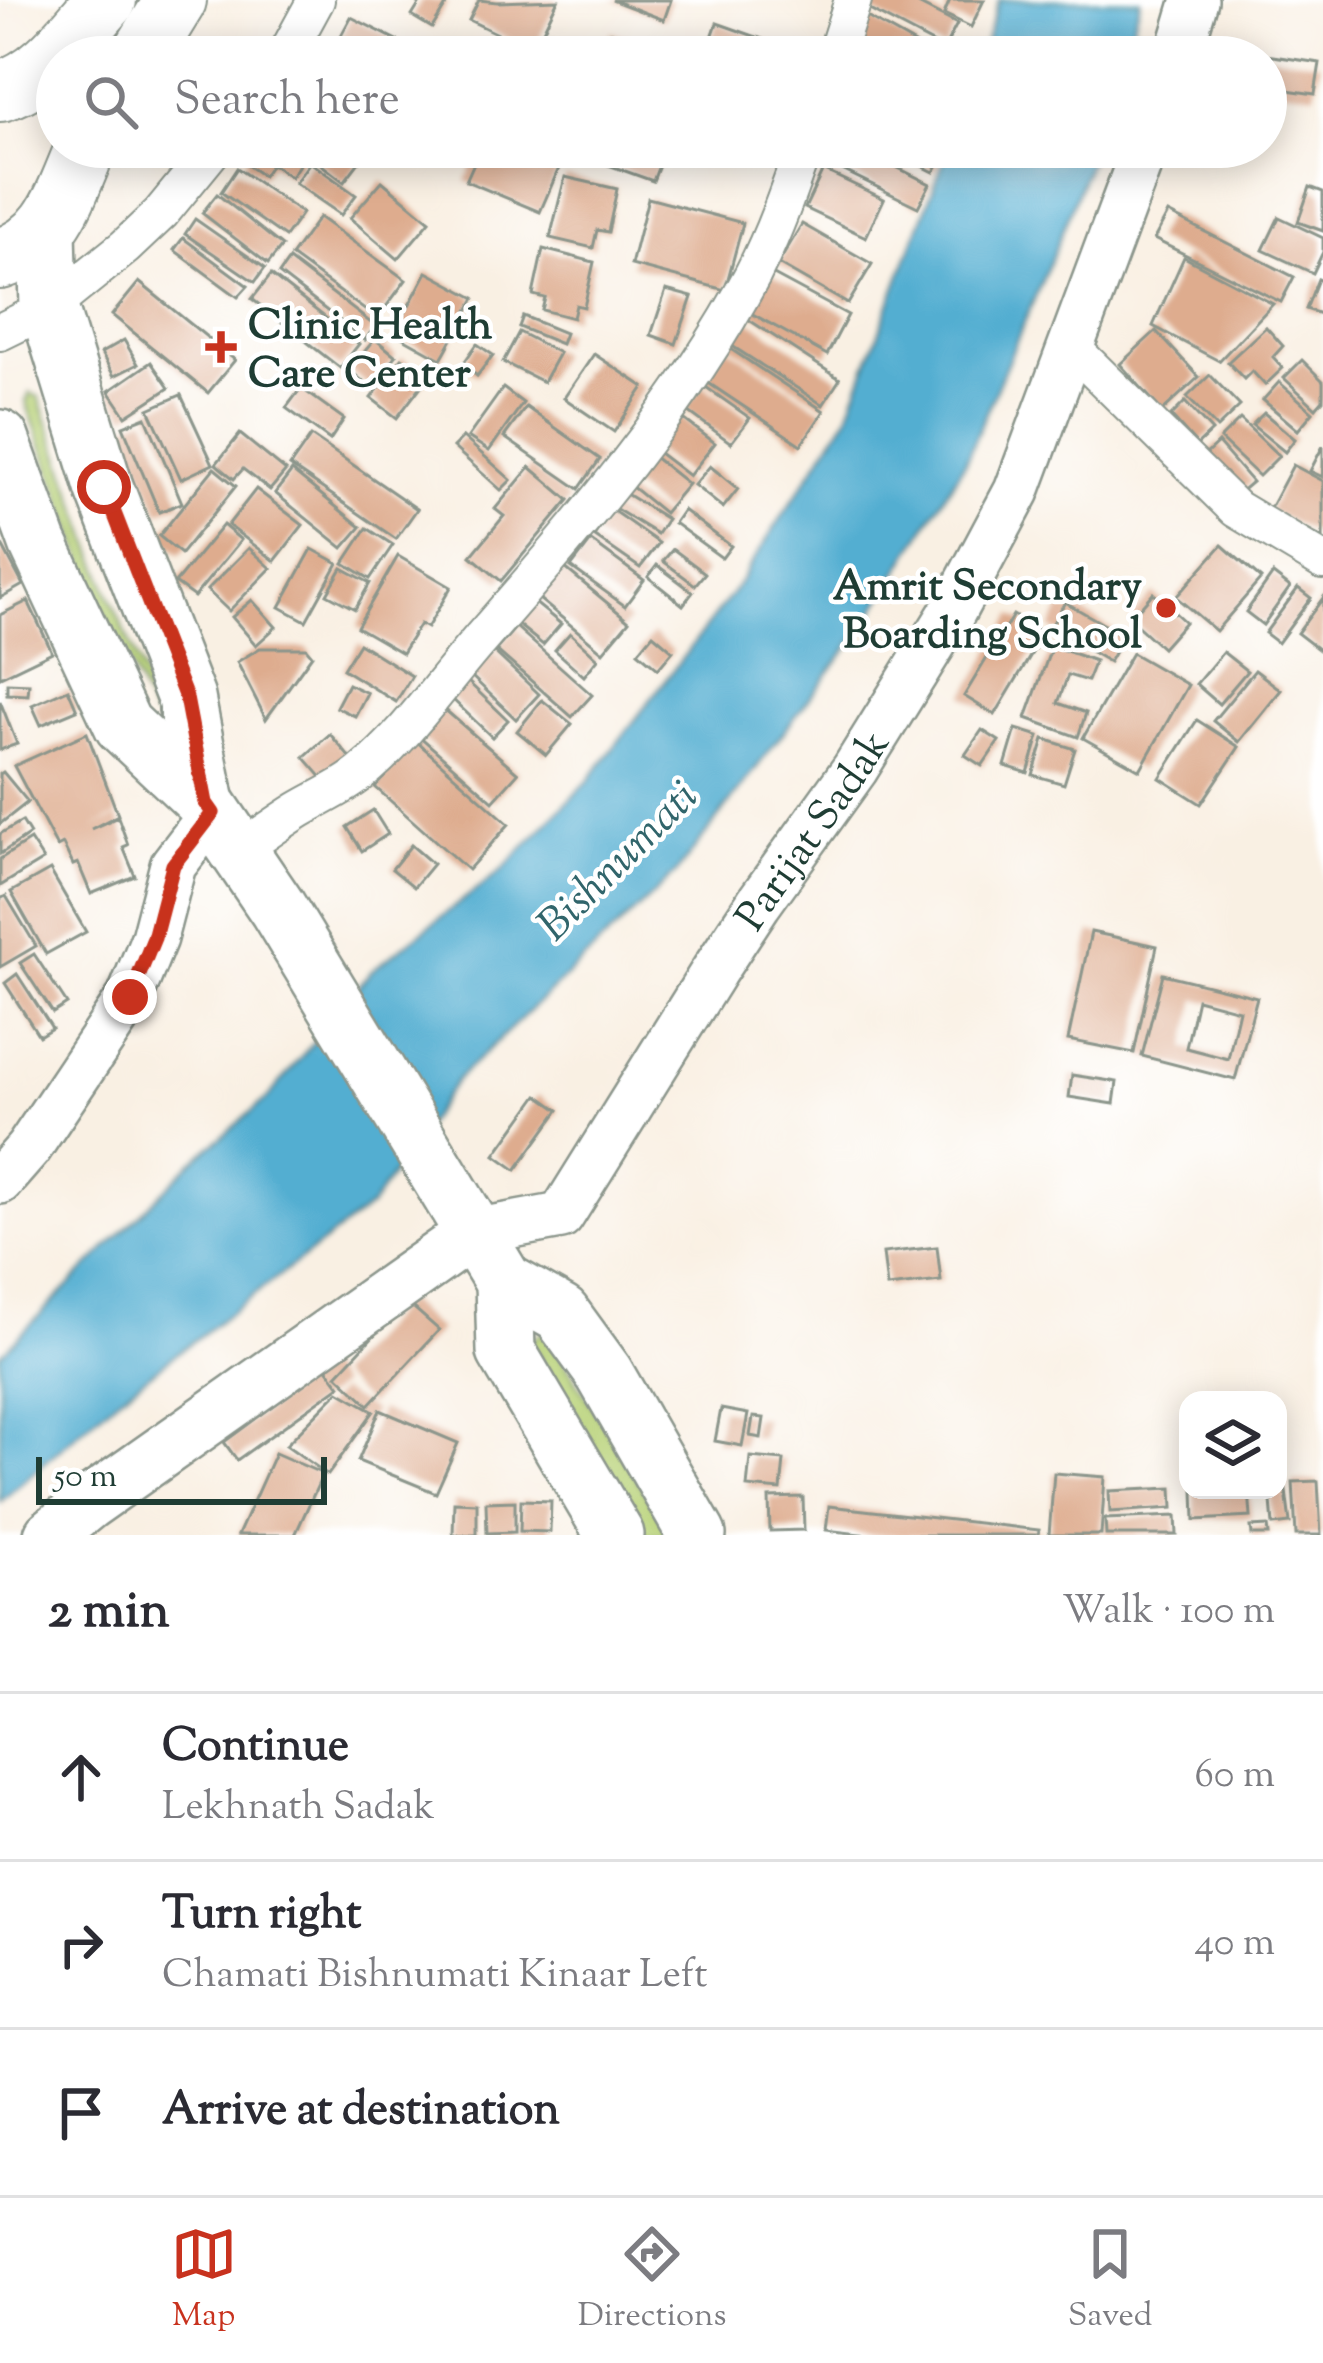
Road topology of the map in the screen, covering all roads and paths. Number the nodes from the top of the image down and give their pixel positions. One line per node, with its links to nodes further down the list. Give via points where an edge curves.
1 (106, 0): 6 (highway)
2 (176, 0): 7 (highway)
3 (316, 0): 8 (street)
4 (853, 0): 9 (street)
5 (1195, 0): 10 (street)
6 (74, 36)
7 (153, 36)
8 (296, 36)
9 (842, 36)
10 (1184, 36)
11 (36, 72): 12 (highway)
12 (0, 93): 13 (highway)
13 (36, 113)
14 (62, 168): 19 (highway, via 65,182)
15 (74, 168): 19 (highway)
16 (198, 168): 20 (street, via 125,247)
17 (796, 168): 24 (street, via 754,272 650,435 398,739 358,776 295,813)
18 (1137, 168): 21 (street, Parijat Sadak)
19 (36, 232): 20 (main road)
20 (24, 320): 24 (main road, via 104,487 186,698)
21 (1070, 346): 23 (street, via 1236,509); 26 (street, Parijat Sadak, via 1018,491 952,613 561,1216)
22 (0, 439): 24 (main road, via 38,543 123,725)
23 (1323, 562)
24 (219, 822): 25 (street, via 173,865 130,997); 26 (main road)
25 (0, 1181)
26 (474, 1232): 27 (main road); 28 (main road)
27 (504, 1282): 29 (main road, via 506,1351); 30 (main road, via 561,1314)
28 (50, 1535)
29 (615, 1535)
30 (697, 1535)

